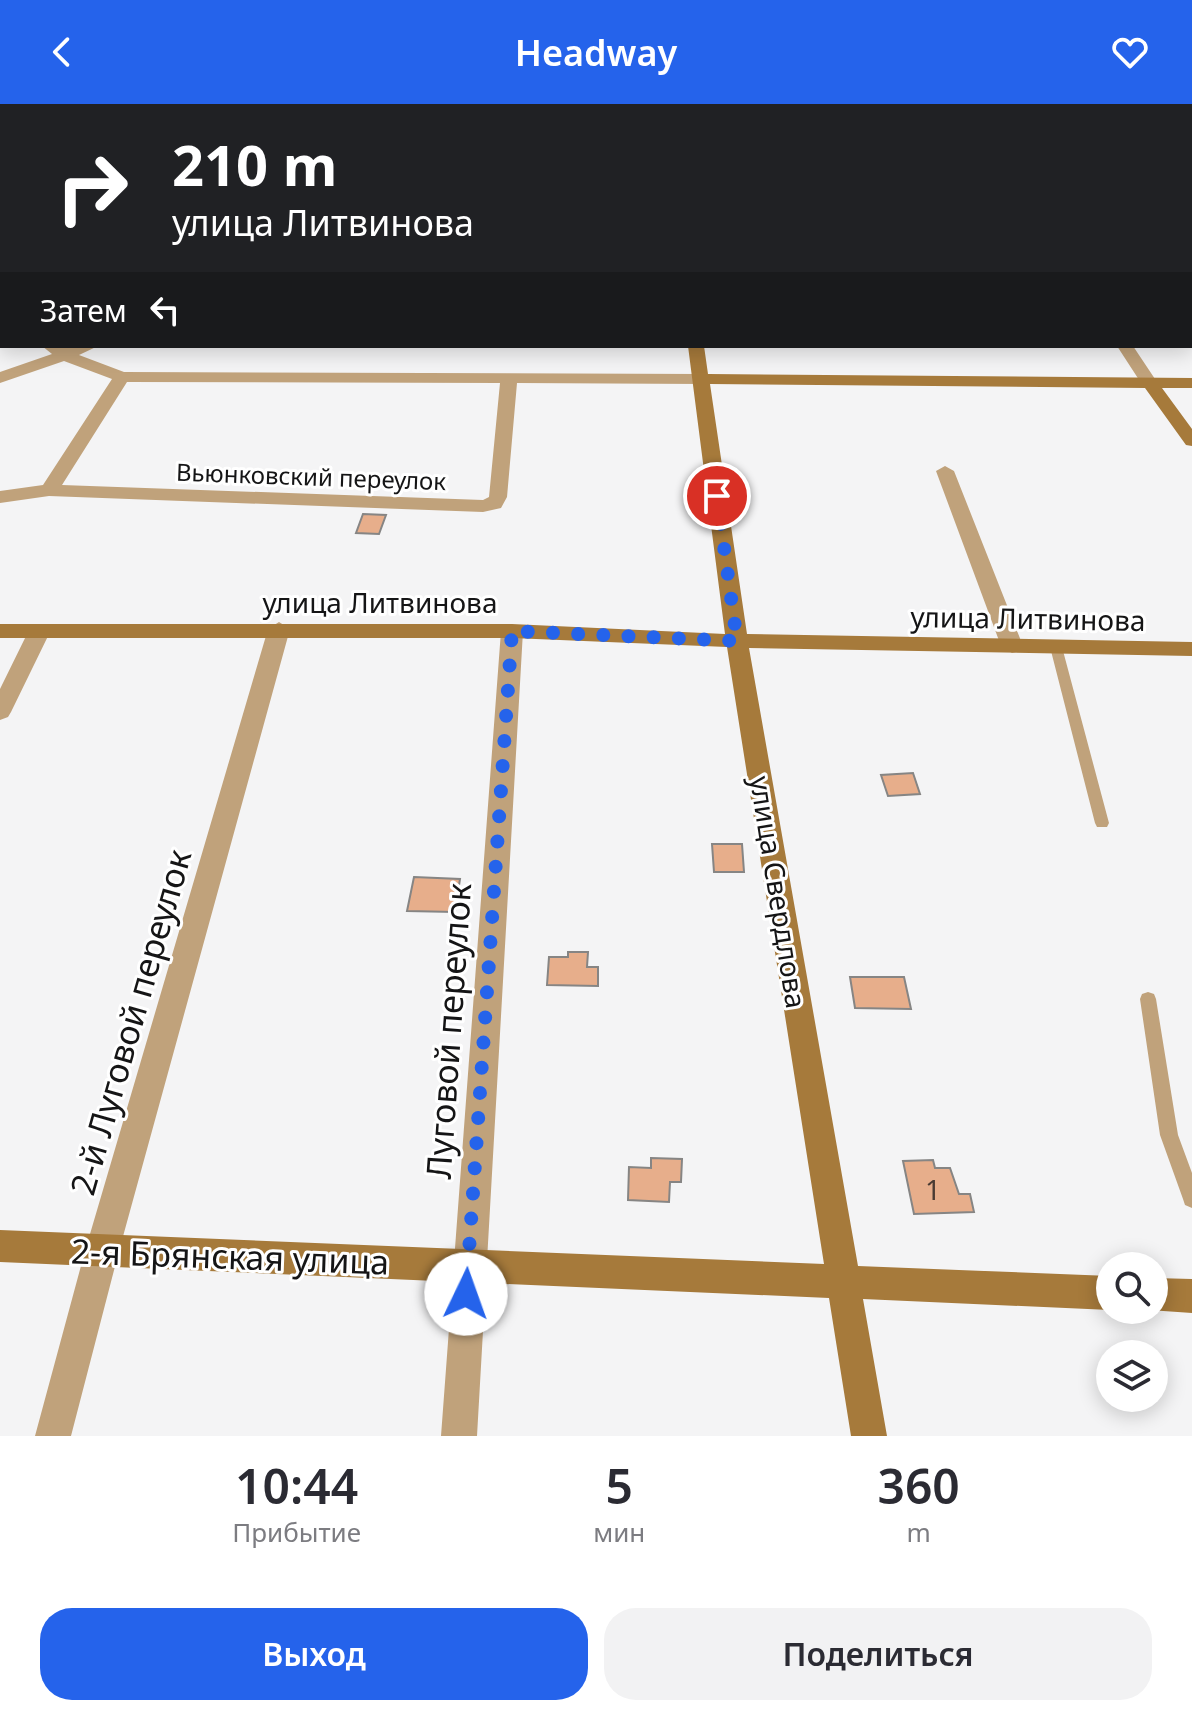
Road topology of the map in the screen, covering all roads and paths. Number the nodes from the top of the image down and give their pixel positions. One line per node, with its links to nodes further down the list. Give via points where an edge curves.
1 (53, 348): 5 (street)
2 (85, 348): 5 (street)
3 (696, 348): 9 (street, улица Свердлова)
4 (1126, 348): 10 (street)
5 (66, 356): 6 (street); 7 (street)
6 (122, 377): 8 (street); 14 (street)
7 (0, 378)
8 (509, 379): 9 (street); 14 (street, Вьюнковский переулок, via 494,504)
9 (702, 379): 10 (street); 20 (street, улица Свердлова)
10 (1149, 382): 11 (street); 12 (street)
11 (1192, 383)
12 (1192, 441)
13 (945, 471): 21 (street)
14 (49, 490): 15 (street, Вьюнковский переулок)
15 (0, 497)
16 (279, 629): 18 (street, улица Литвинова); 19 (street, улица Литвинова); 29 (street, 2-й Луговой переулок)
17 (0, 631): 19 (street, улица Литвинова)
18 (512, 631): 20 (street, улица Литвинова); 30 (street, Луговой переулок)
19 (39, 632): 24 (street)
20 (737, 641): 21 (street, улица Литвинова); 31 (street, улица Свердлова)
21 (1012, 646): 22 (street, улица Литвинова)
22 (1056, 647): 23 (street, улица Литвинова); 25 (lane)
23 (1192, 649)
24 (0, 712)
25 (1102, 823)
26 (1148, 999): 27 (lane, via 1169,1135)
27 (1192, 1199)
28 (0, 1246): 29 (street, 2-я Брянская улица)
29 (102, 1251): 30 (street, 2-я Брянская улица); 35 (street, 2-й Луговой переулок)
30 (468, 1266): 31 (street, 2-я Брянская улица); 36 (street, Луговой переулок)
31 (844, 1282): 32 (street, 2-я Брянская улица); 37 (street, улица Свердлова)
32 (1096, 1292)
33 (1168, 1295): 34 (street)
34 (1192, 1296)
35 (53, 1436)
36 (459, 1436)
37 (869, 1436)

